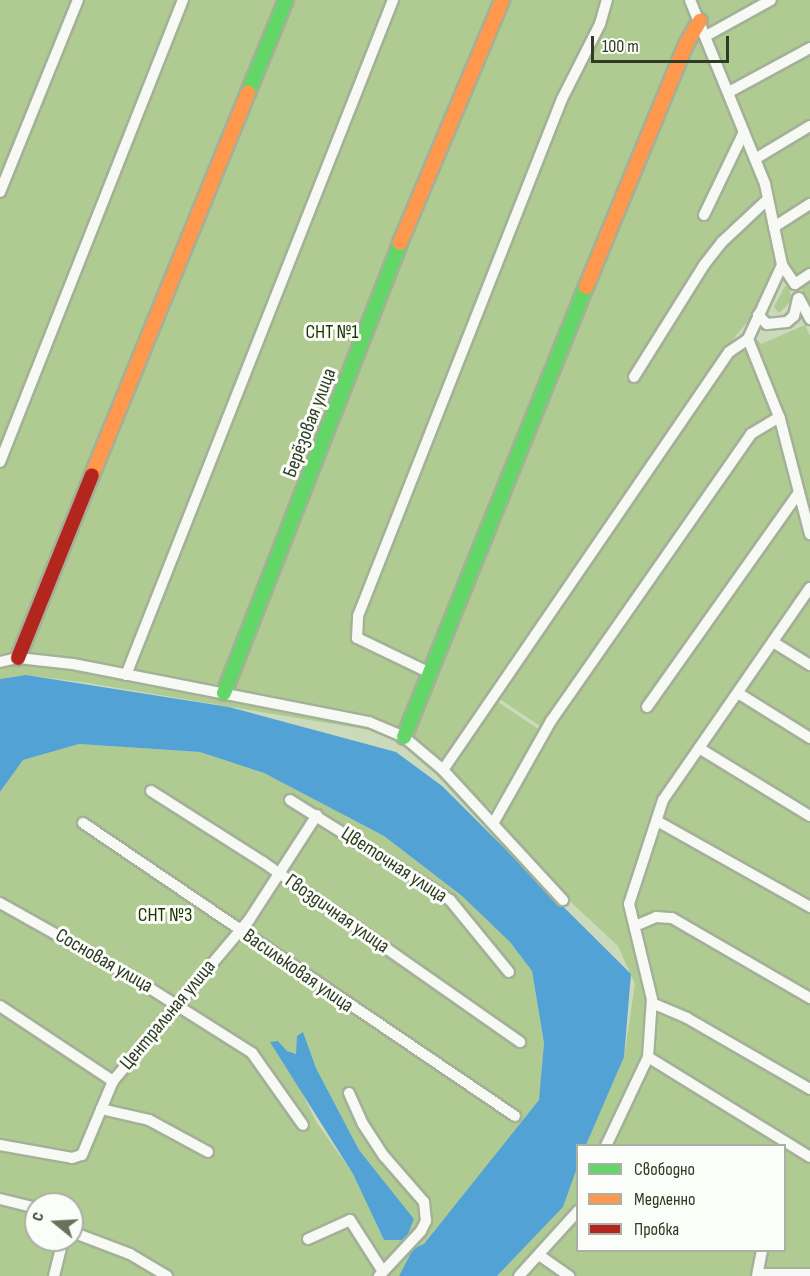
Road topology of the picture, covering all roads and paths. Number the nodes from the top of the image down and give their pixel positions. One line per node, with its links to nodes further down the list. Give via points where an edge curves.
1 (78, 0): 16 (street)
2 (183, 0): 30 (street)
3 (286, 0): 35 (street)
4 (393, 0): 39 (street)
5 (502, 0): 40 (street, Берёзовая улица, via 416,203)
6 (607, 0): 38 (street, via 600,24 562,99 358,616 357,638)
7 (690, 0): 9 (street)
8 (771, 0): 10 (street)
9 (700, 21): 10 (street); 38 (street, via 686,44)
10 (706, 36): 12 (street)
11 (810, 48): 12 (street)
12 (729, 92): 14 (street)
13 (810, 126): 15 (street)
14 (744, 132): 15 (street); 19 (street)
15 (755, 159): 17 (street)
16 (0, 192)
17 (768, 199): 20 (street); 28 (street, via 722,242 704,265)
18 (810, 204): 20 (street)
19 (704, 215)
20 (774, 227): 21 (street)
21 (782, 265): 23 (street); 25 (street)
22 (810, 274): 23 (street)
23 (795, 284): 24 (street)
24 (798, 297): 25 (street, via 794,316 788,321 767,324); 26 (street)
25 (758, 315): 27 (street)
26 (810, 319)
27 (748, 339): 29 (street); 46 (street, via 729,351)
28 (634, 377)
29 (779, 417): 31 (street); 52 (street, via 751,435 551,721)
30 (0, 462)
31 (799, 492): 32 (street); 42 (street)
32 (810, 534)
33 (810, 588): 34 (street)
34 (773, 642): 37 (street); 41 (street)
35 (18, 658): 36 (street); 39 (street)
36 (0, 662)
37 (810, 665)
38 (428, 672): 43 (street)
39 (126, 675): 40 (street)
40 (224, 693): 43 (street, via 369,722)
41 (738, 693): 44 (street); 45 (street)
42 (647, 707)
43 (404, 737): 46 (street)
44 (810, 738)
45 (699, 748): 50 (street); 51 (street, via 663,800)
46 (443, 770): 52 (street)
47 (151, 791): 54 (street, Гвоздичная улица)
48 (290, 800): 49 (street, Цветочная улица)
49 (317, 815): 54 (street, Центральная улица); 60 (street, Цветочная улица, via 450,900)
50 (810, 816)
51 (657, 821): 57 (street); 58 (street, via 629,904)
52 (494, 822): 55 (street)
53 (83, 823): 59 (street, Васильковая улица)
54 (279, 874): 59 (street, Центральная улица); 65 (street, Гвоздичная улица)
55 (563, 900)
56 (0, 903): 63 (street, Сосновая улица)
57 (810, 907)
58 (635, 926): 61 (street, via 656,917 672,918); 62 (street)
59 (240, 931): 63 (street, Центральная улица); 71 (street, Васильковая улица)
60 (509, 972)
61 (810, 998)
62 (652, 1004): 66 (street); 68 (street, via 687,1018)
63 (177, 1005): 67 (street, Центральная улица); 72 (street, Сосновая улица, via 252,1053)
64 (0, 1006): 67 (street)
65 (520, 1042)
66 (648, 1057): 73 (street); 76 (street)
67 (113, 1081): 70 (street, Центральная улица)
68 (810, 1089)
69 (349, 1093): 85 (street, via 384,1156 424,1202 426,1221 422,1231)
70 (101, 1109): 74 (street, Центральная улица, via 82,1155 72,1158); 75 (street, via 149,1120)
71 (515, 1116)
72 (303, 1125)
73 (607, 1144)
74 (0, 1145)
75 (208, 1152)
76 (810, 1157)
77 (0, 1199): 78 (street)
78 (24, 1205)
79 (576, 1213): 84 (street)
80 (84, 1237): 89 (street, via 130,1254)
81 (308, 1239): 85 (street, via 350,1220)
82 (60, 1252): 88 (street)
83 (762, 1252): 87 (street)
84 (539, 1255): 90 (street); 91 (street)
85 (380, 1273)
86 (810, 1274): 87 (street)
87 (758, 1275)
88 (54, 1276)
89 (166, 1276)
90 (519, 1276)
91 (569, 1276)

